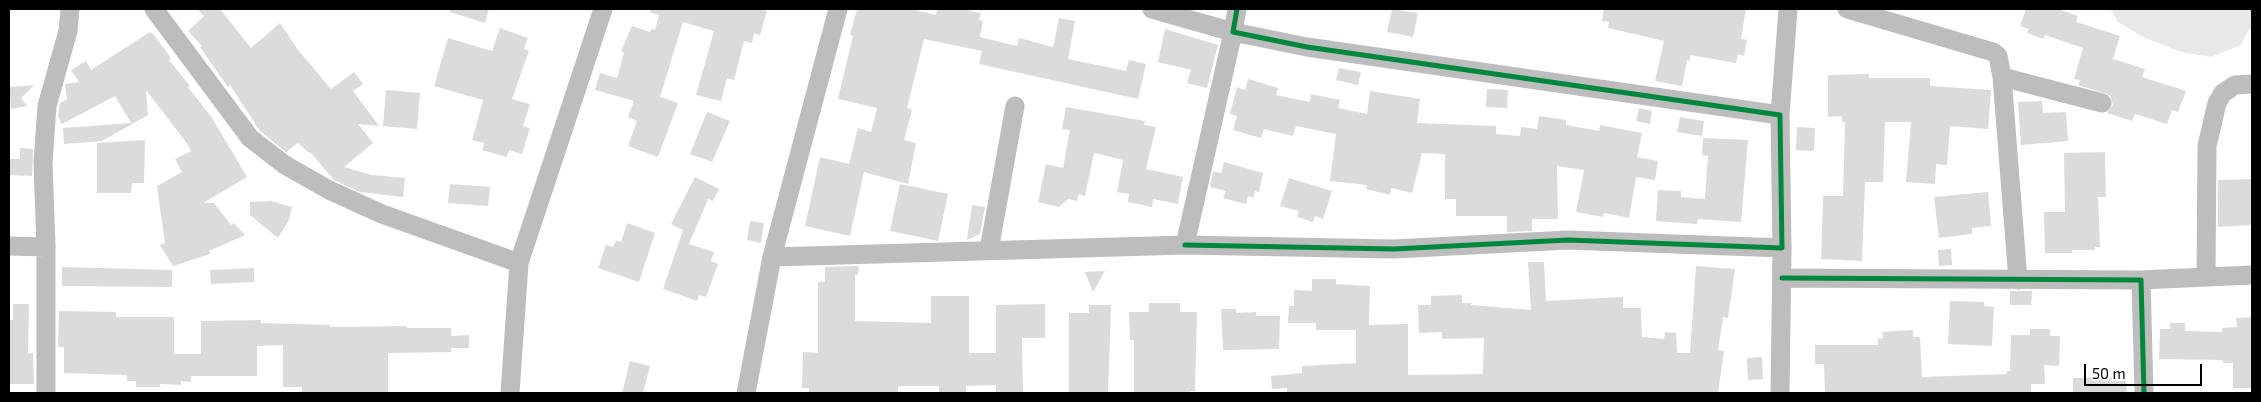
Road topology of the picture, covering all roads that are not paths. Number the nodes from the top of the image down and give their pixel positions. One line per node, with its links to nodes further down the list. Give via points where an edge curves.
1 (70, 9): 17 (street, via 68,31 47,106 43,163)
2 (154, 9): 21 (street, via 250,138 285,165 382,214)
3 (603, 9): 21 (street)
4 (838, 9): 20 (street)
5 (1152, 9): 9 (street)
6 (1237, 9): 9 (street)
7 (1788, 9): 14 (street)
8 (1847, 9): 10 (street, via 1993,52 2001,64)
9 (1233, 32): 14 (street, via 1307,47); 15 (street)
10 (2002, 77): 12 (street); 25 (street)
11 (2252, 84): 23 (street, via 2235,85 2223,92 2217,103 2207,146)
12 (2102, 103)
13 (1015, 106): 19 (street)
14 (1780, 115): 18 (street)
15 (1185, 245): 18 (street, via 1394,249 1568,240); 19 (street)
16 (9, 246): 17 (street)
17 (46, 247): 27 (street)
18 (1782, 248): 24 (street)
19 (989, 250): 20 (street)
20 (772, 257): 29 (street)
21 (519, 263): 28 (street)
22 (2252, 275): 23 (street)
23 (2206, 277): 26 (street)
24 (1782, 278): 25 (street); 30 (street)
25 (2018, 280): 26 (street)
26 (2141, 280): 31 (street)
27 (46, 393)
28 (510, 393)
29 (746, 393)
30 (1780, 393)
31 (2144, 393)

